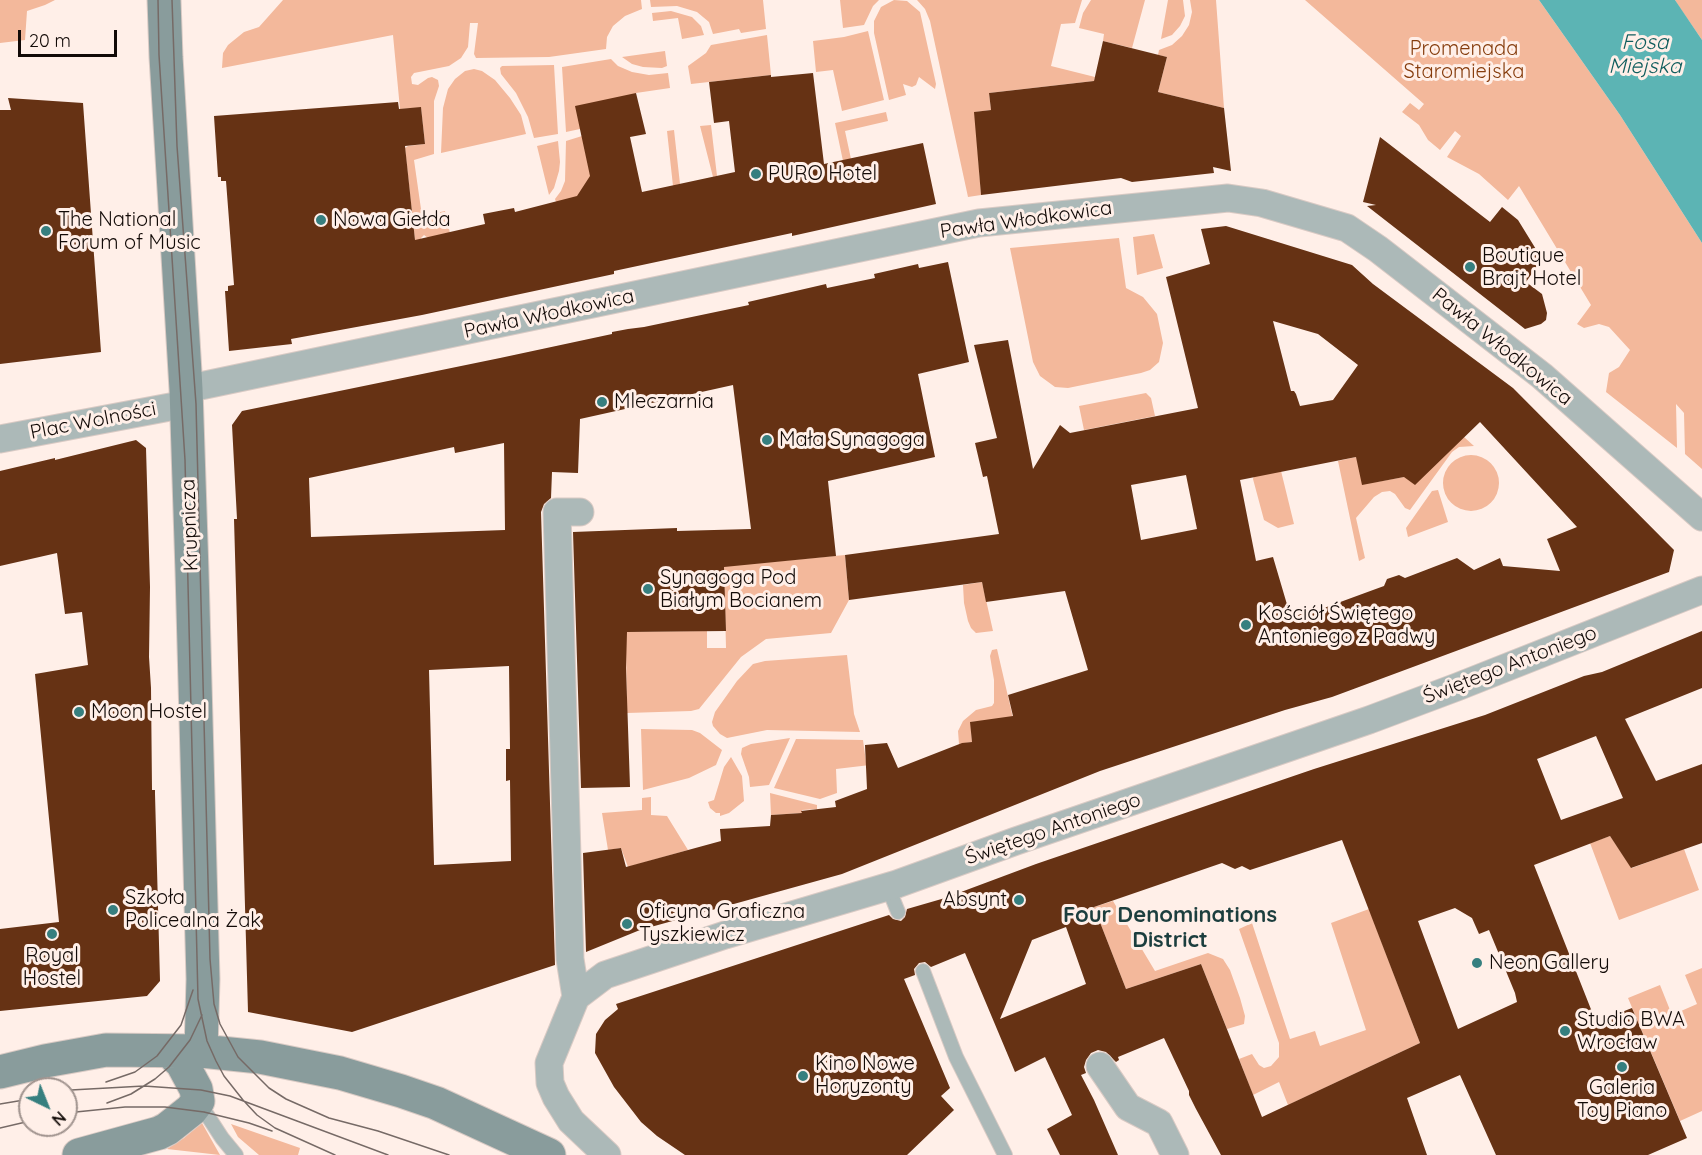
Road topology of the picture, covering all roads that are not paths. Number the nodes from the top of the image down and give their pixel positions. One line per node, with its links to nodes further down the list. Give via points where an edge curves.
1 (164, 0): 2 (street, Krupnicza)
2 (186, 396): 3 (street, Plac Wolności); 5 (street, Pawła Włodkowica, via 979,223 1228,198 1262,203 1347,228 1542,376); 11 (street, Krupnicza, via 202,979)
3 (0, 439)
4 (580, 512): 10 (street, via 557,512 570,959)
5 (1702, 517)
6 (1702, 590): 7 (street, Świętego Antoniego, via 1415,703)
7 (888, 887): 8 (lane); 10 (street, Świętego Antoniego, via 605,975)
8 (898, 912)
9 (923, 971): 19 (lane, via 956,1057)
10 (576, 997): 18 (street, via 549,1063 550,1083 571,1121)
11 (185, 1051): 13 (street, via 106,1050); 14 (street, via 182,1063); 17 (street, via 260,1057 340,1072 436,1103)
12 (1100, 1066): 20 (street, via 1128,1107 1159,1123)
13 (0, 1072)
14 (198, 1101): 15 (street, via 159,1133); 16 (lane)
15 (79, 1155)
16 (236, 1155)
17 (549, 1155)
18 (606, 1155)
19 (1005, 1155)
20 (1175, 1155)

